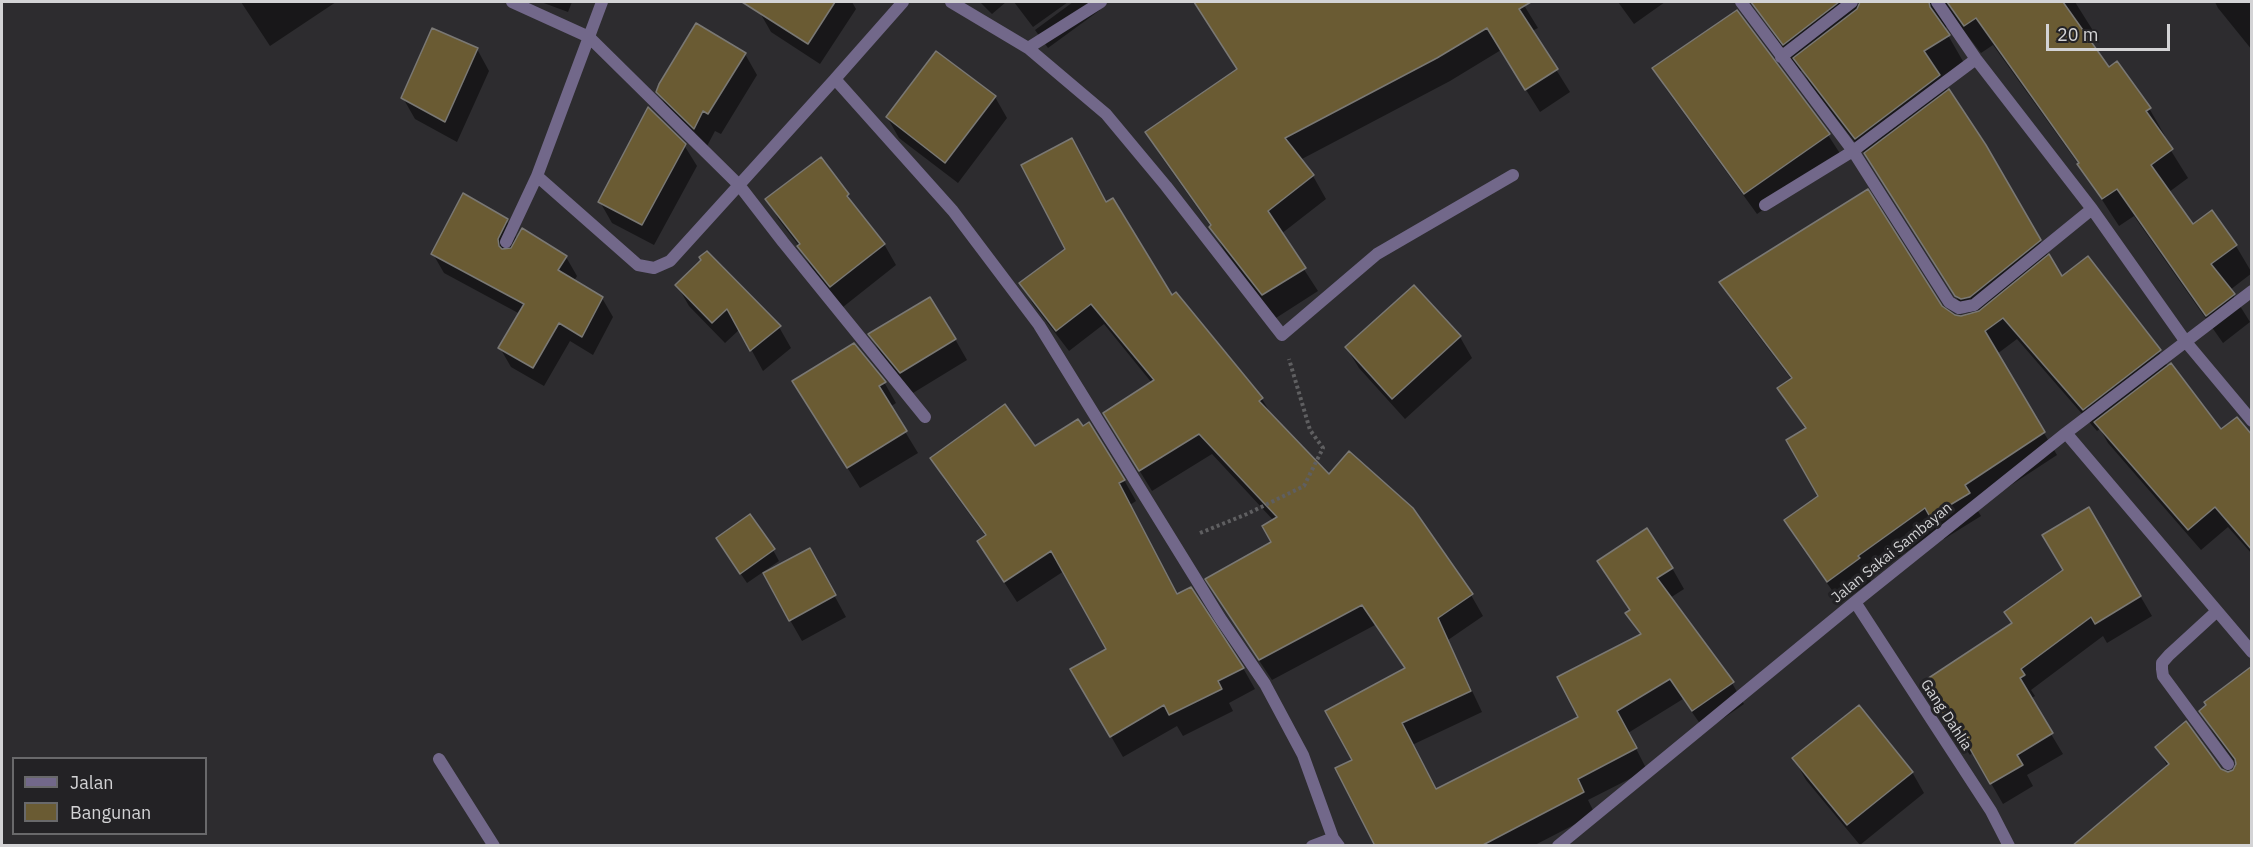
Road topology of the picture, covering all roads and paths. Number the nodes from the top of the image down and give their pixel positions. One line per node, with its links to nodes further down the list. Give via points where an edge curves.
1 (512, 2): 9 (street)
2 (602, 2): 9 (street)
3 (903, 2): 13 (street)
4 (951, 2): 10 (street)
5 (1101, 2): 10 (street)
6 (1741, 2): 11 (street)
7 (1852, 2): 11 (street)
8 (1936, 2): 12 (street)
9 (589, 37): 15 (street); 17 (street)
10 (1028, 48): 22 (street, via 1106,114)
11 (1781, 57): 14 (street)
12 (1976, 59): 14 (street); 19 (street)
13 (835, 79): 17 (street); 27 (street, via 953,211 1039,325)
14 (1853, 152): 18 (street); 19 (street, via 1949,302 1959,308 1974,305)
15 (537, 176): 17 (street, via 638,266 654,268 670,261); 20 (street)
16 (1513, 176): 22 (street, via 1377,254)
17 (740, 185): 24 (street)
18 (1765, 206)
19 (2092, 209): 23 (street)
20 (506, 242)
21 (2252, 291): 23 (street, Jalan Sakai Sambayan)
22 (1282, 335): 27 (path, via 1310,430 1323,448 1304,486)
23 (2186, 342): 25 (street); 26 (street, Jalan Sakai Sambayan)
24 (925, 417)
25 (2252, 422)
26 (2066, 433): 28 (street, Jalan Sakai Sambayan); 29 (street)
27 (1176, 546): 33 (street, via 1271,694 1304,755)
28 (1855, 602): 36 (street, Jalan Sakai Sambayan); 37 (street, Gang Dahlia, via 1991,811)
29 (2217, 611): 30 (street); 32 (street, via 2169,655 2162,669 2163,676)
30 (2252, 652)
31 (439, 759): 34 (street)
32 (2228, 764)
33 (1336, 842): 35 (street)
34 (494, 846)
35 (1312, 846)
36 (1558, 846)
37 (2009, 846)

